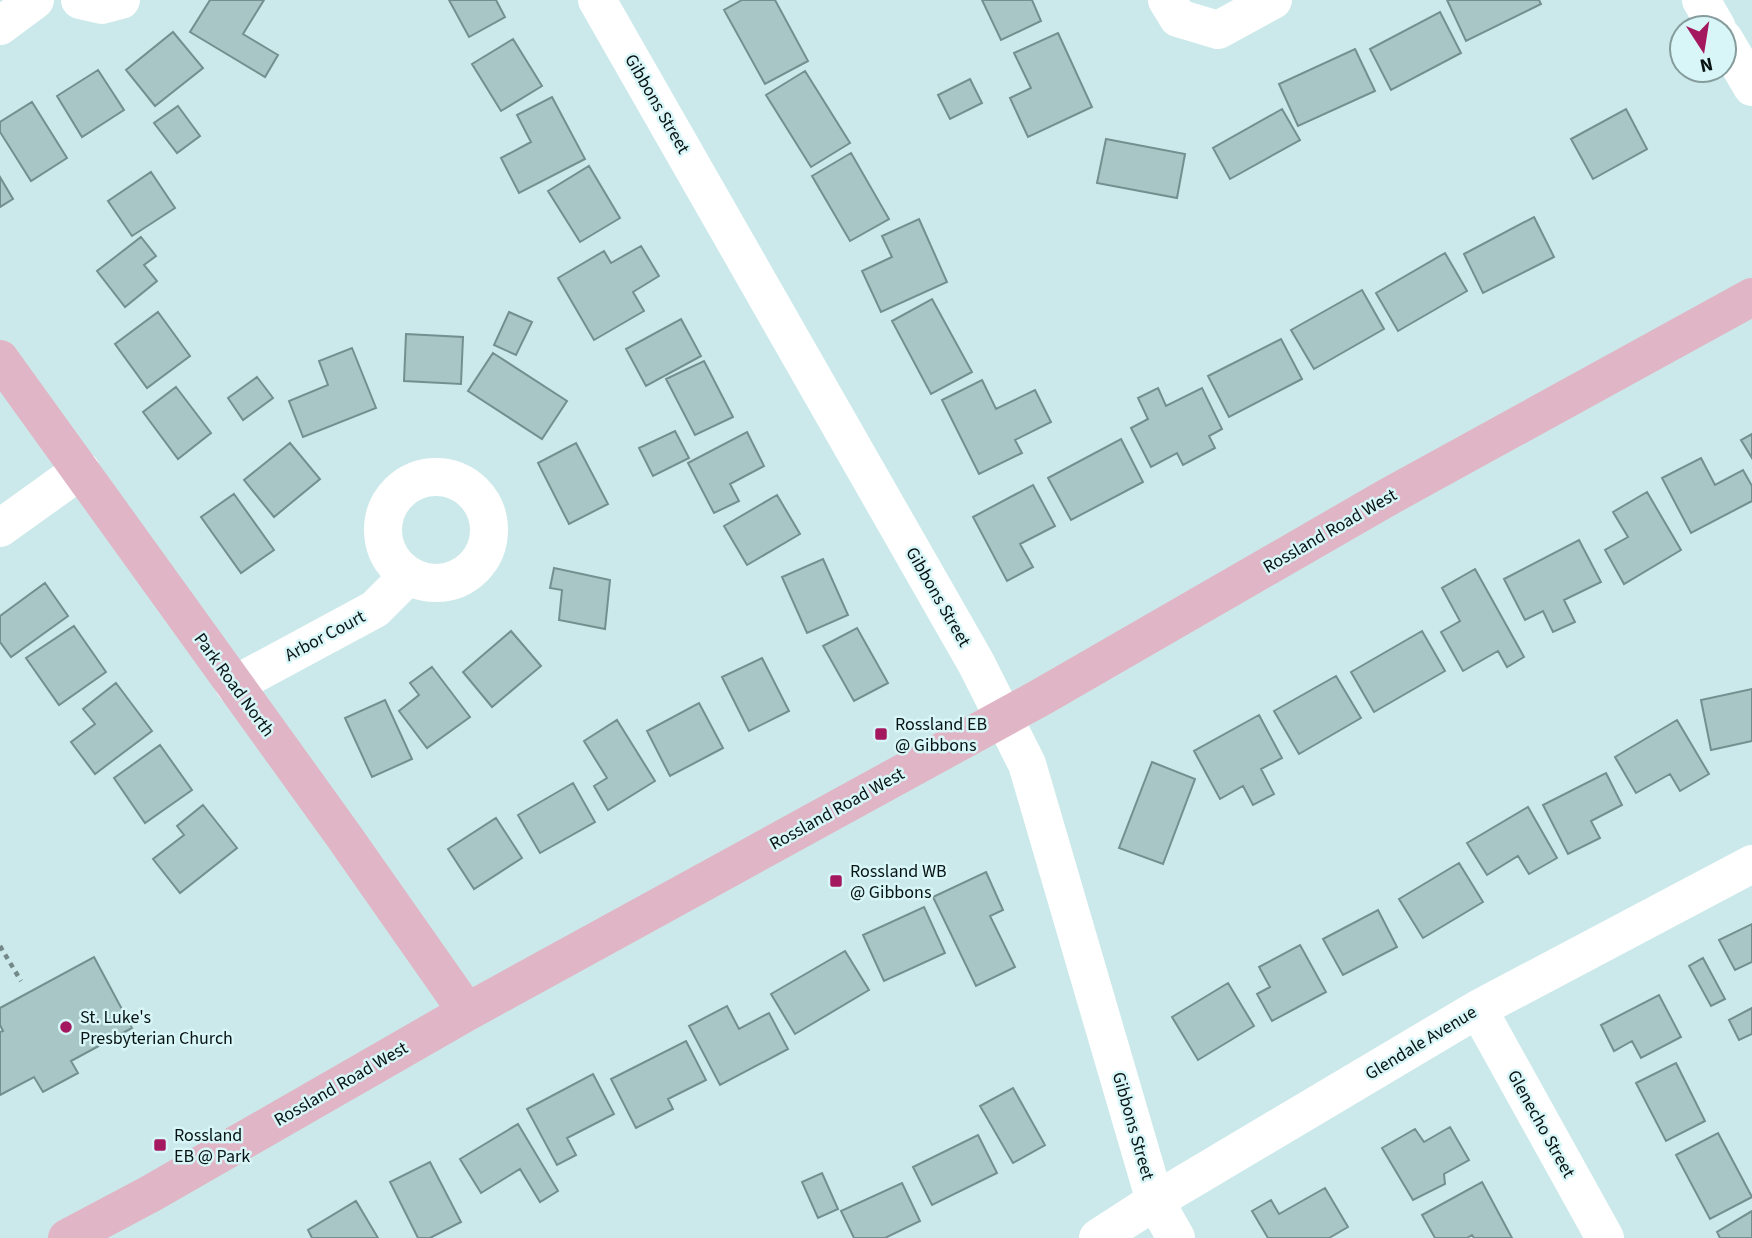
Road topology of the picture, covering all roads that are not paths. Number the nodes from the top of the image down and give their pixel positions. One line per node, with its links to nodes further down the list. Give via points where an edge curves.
1 (35, 0): 7 (street)
2 (80, 0): 3 (street, via 102,5)
3 (121, 0)
4 (597, 0): 16 (street, Gibbons Street)
5 (1273, 0): 6 (street, via 1219,30)
6 (1172, 9)
7 (0, 26)
8 (1738, 63): 9 (street)
9 (1752, 87)
10 (1752, 298): 16 (main road, Rossland Road West, via 1388,497)
11 (0, 359): 12 (main road, Park Road North)
12 (81, 470): 13 (street); 15 (main road, Park Road North)
13 (0, 527)
14 (408, 576): 15 (street, Arbor Court, via 375,609)
15 (234, 685): 19 (main road, Park Road North)
16 (1004, 718): 19 (main road, Rossland Road West); 20 (street, Gibbons Street, via 1027,764)
17 (1752, 864): 18 (street, Glendale Avenue)
18 (1478, 1009): 20 (street, Glendale Avenue); 24 (street, Glenecho Street)
19 (467, 1012): 21 (main road, Rossland Road West)
20 (1155, 1201): 22 (street, Glendale Avenue); 23 (street, Gibbons Street)
21 (67, 1238)
22 (1098, 1238)
23 (1176, 1238)
24 (1605, 1238)

